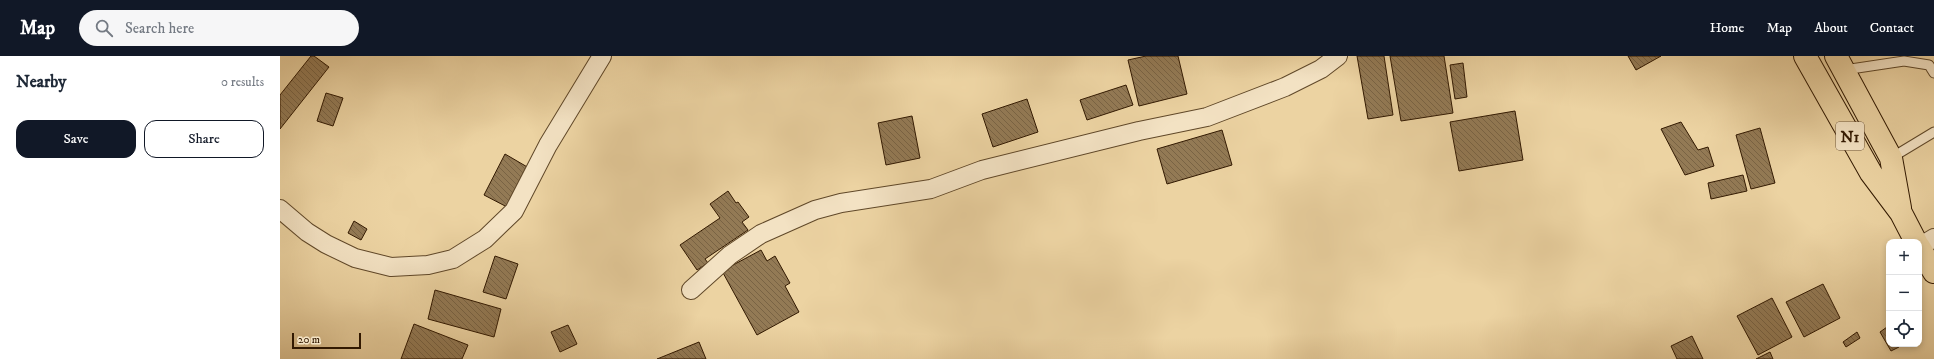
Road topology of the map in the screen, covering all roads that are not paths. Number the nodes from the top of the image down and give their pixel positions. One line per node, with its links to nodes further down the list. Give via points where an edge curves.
1 (602, 56): 8 (street, via 548,145 514,212 485,239 453,259 428,266 391,267 355,258 307,232)
2 (1338, 56): 15 (street, via 1321,69 1285,87 1207,117 982,170 931,189 841,203 815,210 761,234 730,255)
3 (1805, 56): 9 (highway, N1, via 1871,173)
4 (1840, 63): 5 (lane, via 1904,62 1929,65); 7 (highway, N1)
5 (1934, 73)
6 (1934, 132): 7 (lane)
7 (1891, 158): 9 (highway, N1)
8 (280, 209)
9 (1901, 213): 11 (highway, N1)
10 (1934, 238): 12 (street)
11 (1914, 239)
12 (1922, 245)
13 (1922, 252): 14 (highway)
14 (1934, 272)
15 (691, 290)

